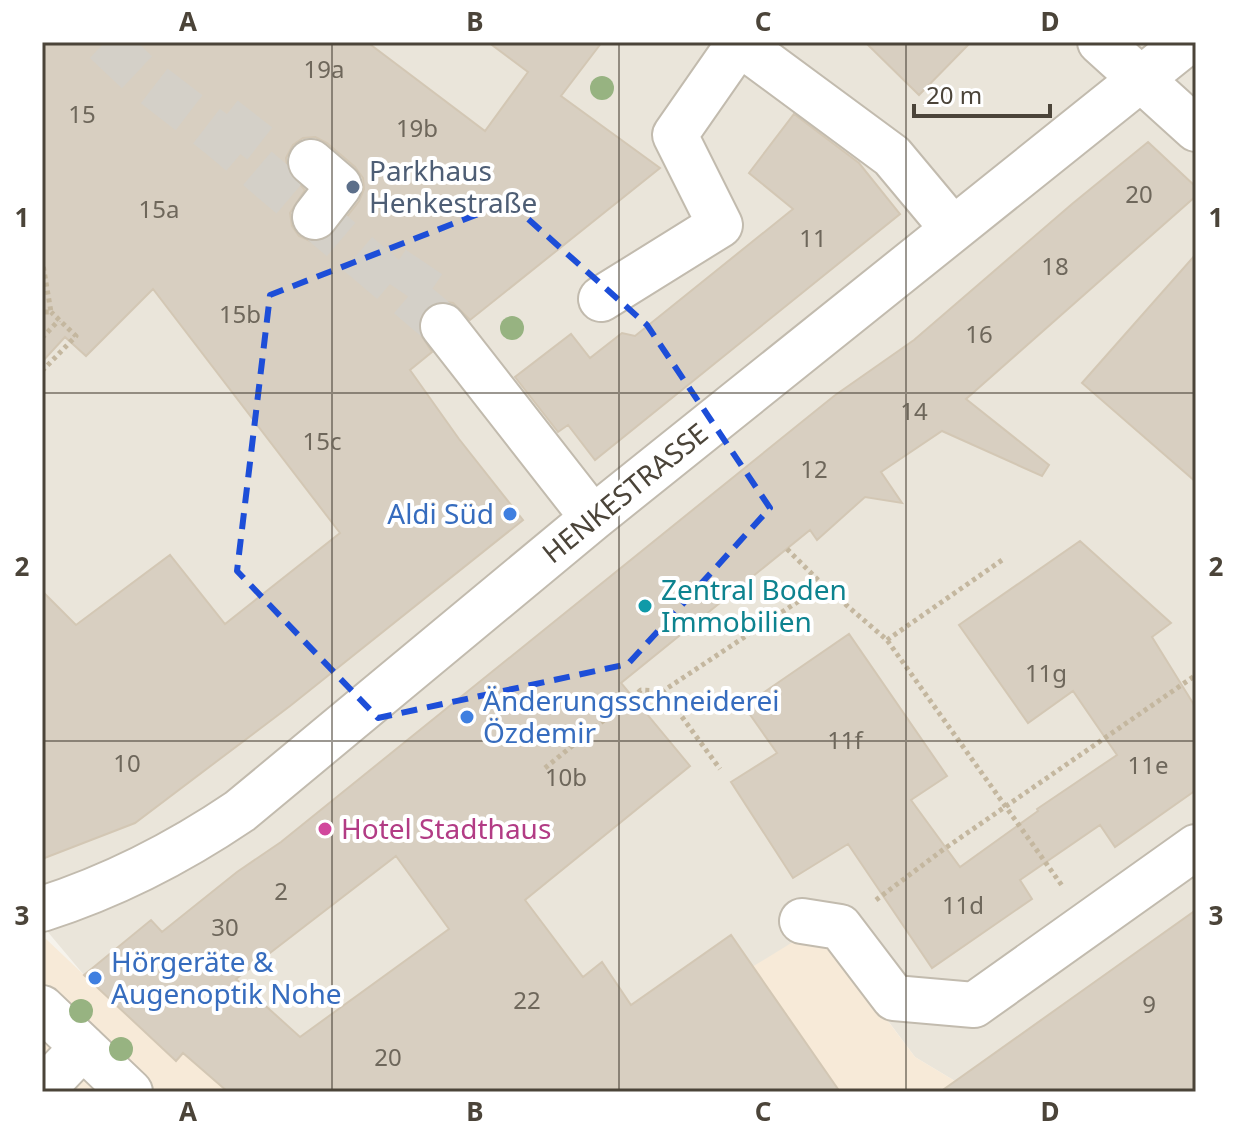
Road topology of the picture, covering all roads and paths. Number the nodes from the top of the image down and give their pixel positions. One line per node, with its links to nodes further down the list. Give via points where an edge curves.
1 (1100, 42): 3 (street)
2 (1187, 42): 3 (street, HENKESTRASSE)
3 (1141, 79): 4 (street); 7 (street, HENKESTRASSE)
4 (1196, 129)
5 (311, 162): 6 (street, via 339,186)
6 (315, 217)
7 (953, 229): 9 (street, via 892,156 739,43 675,135 720,225); 16 (street, HENKESTRASSE)
8 (42, 259): 11 (path)
9 (601, 299)
10 (42, 312): 11 (path)
11 (51, 312): 12 (path)
12 (59, 320): 14 (path); 15 (path, via 76,336)
13 (443, 326): 16 (street)
14 (42, 338)
15 (42, 371)
16 (593, 518): 27 (street, HENKESTRASSE, via 240,811 122,879)
17 (787, 549): 19 (path)
18 (1005, 558): 20 (path)
19 (823, 585): 20 (path); 22 (path)
20 (887, 640): 25 (path)
21 (1196, 675): 25 (path)
22 (663, 691): 23 (path, via 641,690); 24 (path)
23 (545, 768)
24 (720, 769)
25 (1005, 807): 28 (path); 29 (path)
26 (1196, 847): 29 (street)
27 (42, 909)
28 (821, 924): 29 (street, via 894,998 974,1005)
29 (1089, 924)
30 (46, 1012): 31 (street)
31 (83, 1047): 32 (street); 33 (street)
32 (42, 1090)
33 (130, 1092)

